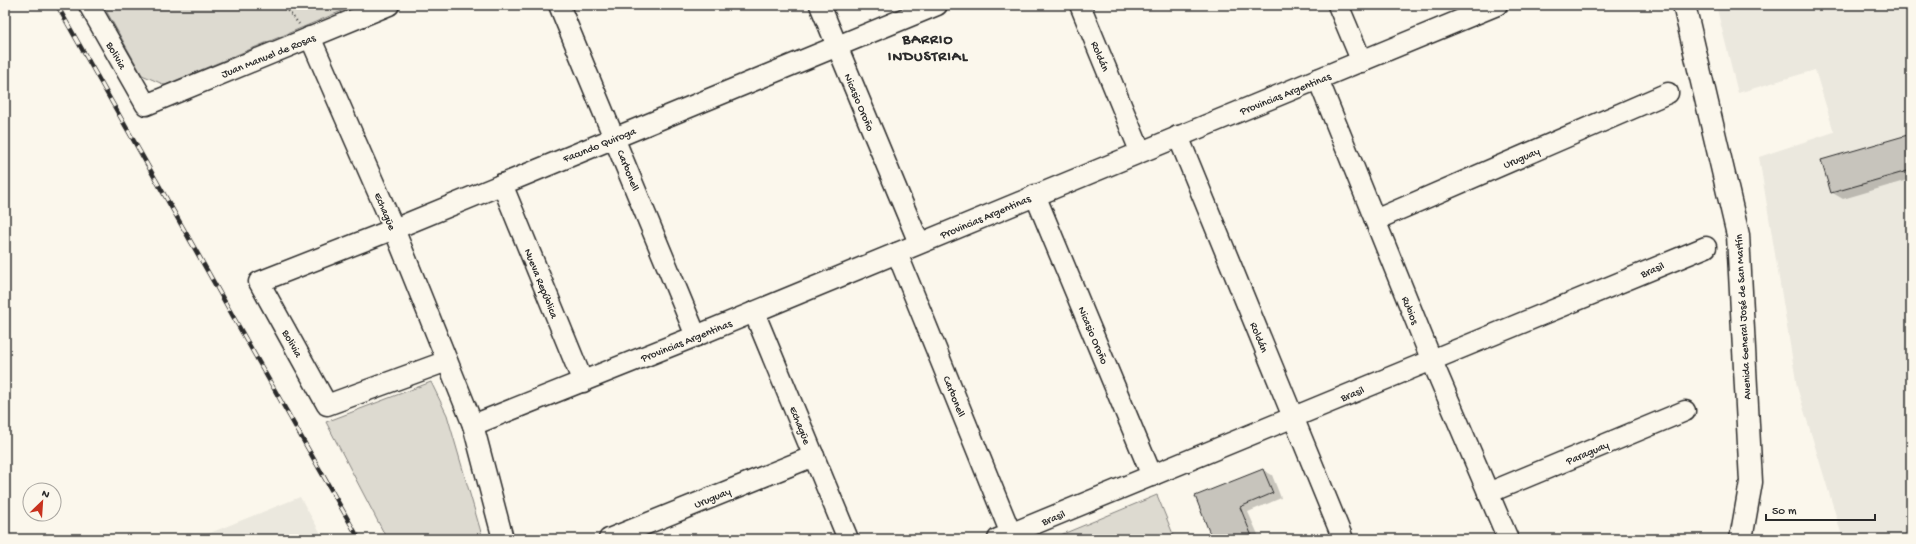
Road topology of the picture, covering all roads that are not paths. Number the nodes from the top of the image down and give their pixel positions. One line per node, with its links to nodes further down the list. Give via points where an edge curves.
1 (88, 5): 15 (street, Bolivia)
2 (389, 5): 10 (street, Juan Manuel de Rosas)
3 (560, 5): 17 (street, Carbonell)
4 (820, 5): 11 (street, Nicasio Oroño)
5 (937, 5): 11 (street, Facundo Quiroga)
6 (1080, 5): 18 (street, Roldán)
7 (1338, 5): 12 (street)
8 (1497, 5): 12 (street, Provincias Argentinas)
9 (1684, 5): 44 (main road, Avenida General José de San Martín, via 1738,234 1751,482)
10 (310, 37): 15 (street, Juan Manuel de Rosas); 22 (street, Echagüe)
11 (837, 46): 17 (street, Facundo Quiroga); 23 (street, Nicasio Oroño)
12 (1362, 62): 13 (street, Provincias Argentinas)
13 (1318, 79): 16 (street, Provincias Argentinas); 21 (street, Rubios)
14 (1668, 93): 21 (street, Uruguay)
15 (146, 104)
16 (1178, 136): 18 (street, Provincias Argentinas); 33 (street, Roldán)
17 (615, 138): 19 (street, Facundo Quiroga); 28 (street, Carbonell)
18 (1140, 151): 20 (street, Provincias Argentinas)
19 (502, 184): 22 (street, Facundo Quiroga); 31 (street, Nueva República)
20 (1035, 195): 23 (street, Provincias Argentinas); 36 (street, Nicasio Oroño)
21 (1375, 220): 30 (street, Rubios)
22 (394, 229): 26 (street, Facundo Quiroga); 29 (street, Echagüe)
23 (919, 243): 25 (street, Provincias Argentinas)
24 (1706, 247): 30 (street, Brasil)
25 (897, 253): 27 (street, Provincias Argentinas); 38 (street, Carbonell)
26 (260, 282): 29 (street, Bolivia, via 327,405)
27 (754, 312): 28 (street, Provincias Argentinas); 35 (street, Echagüe)
28 (696, 336): 31 (street, Provincias Argentinas)
29 (447, 361): 34 (street, Echagüe)
30 (1432, 361): 33 (street, Brasil); 37 (street, Rubios)
31 (583, 382): 34 (street, Provincias Argentinas)
32 (1686, 411): 37 (street, Paraguay)
33 (1293, 417): 36 (street, Brasil); 42 (street, Roldán)
34 (473, 425): 39 (street)
35 (814, 456): 40 (street, Uruguay); 41 (street, Echagüe)
36 (1152, 476): 38 (street, Brasil)
37 (1488, 493): 43 (street, Rubios)
38 (1007, 537)
39 (503, 539)
40 (609, 539)
41 (848, 539)
42 (1343, 539)
43 (1508, 539)
44 (1741, 539)

